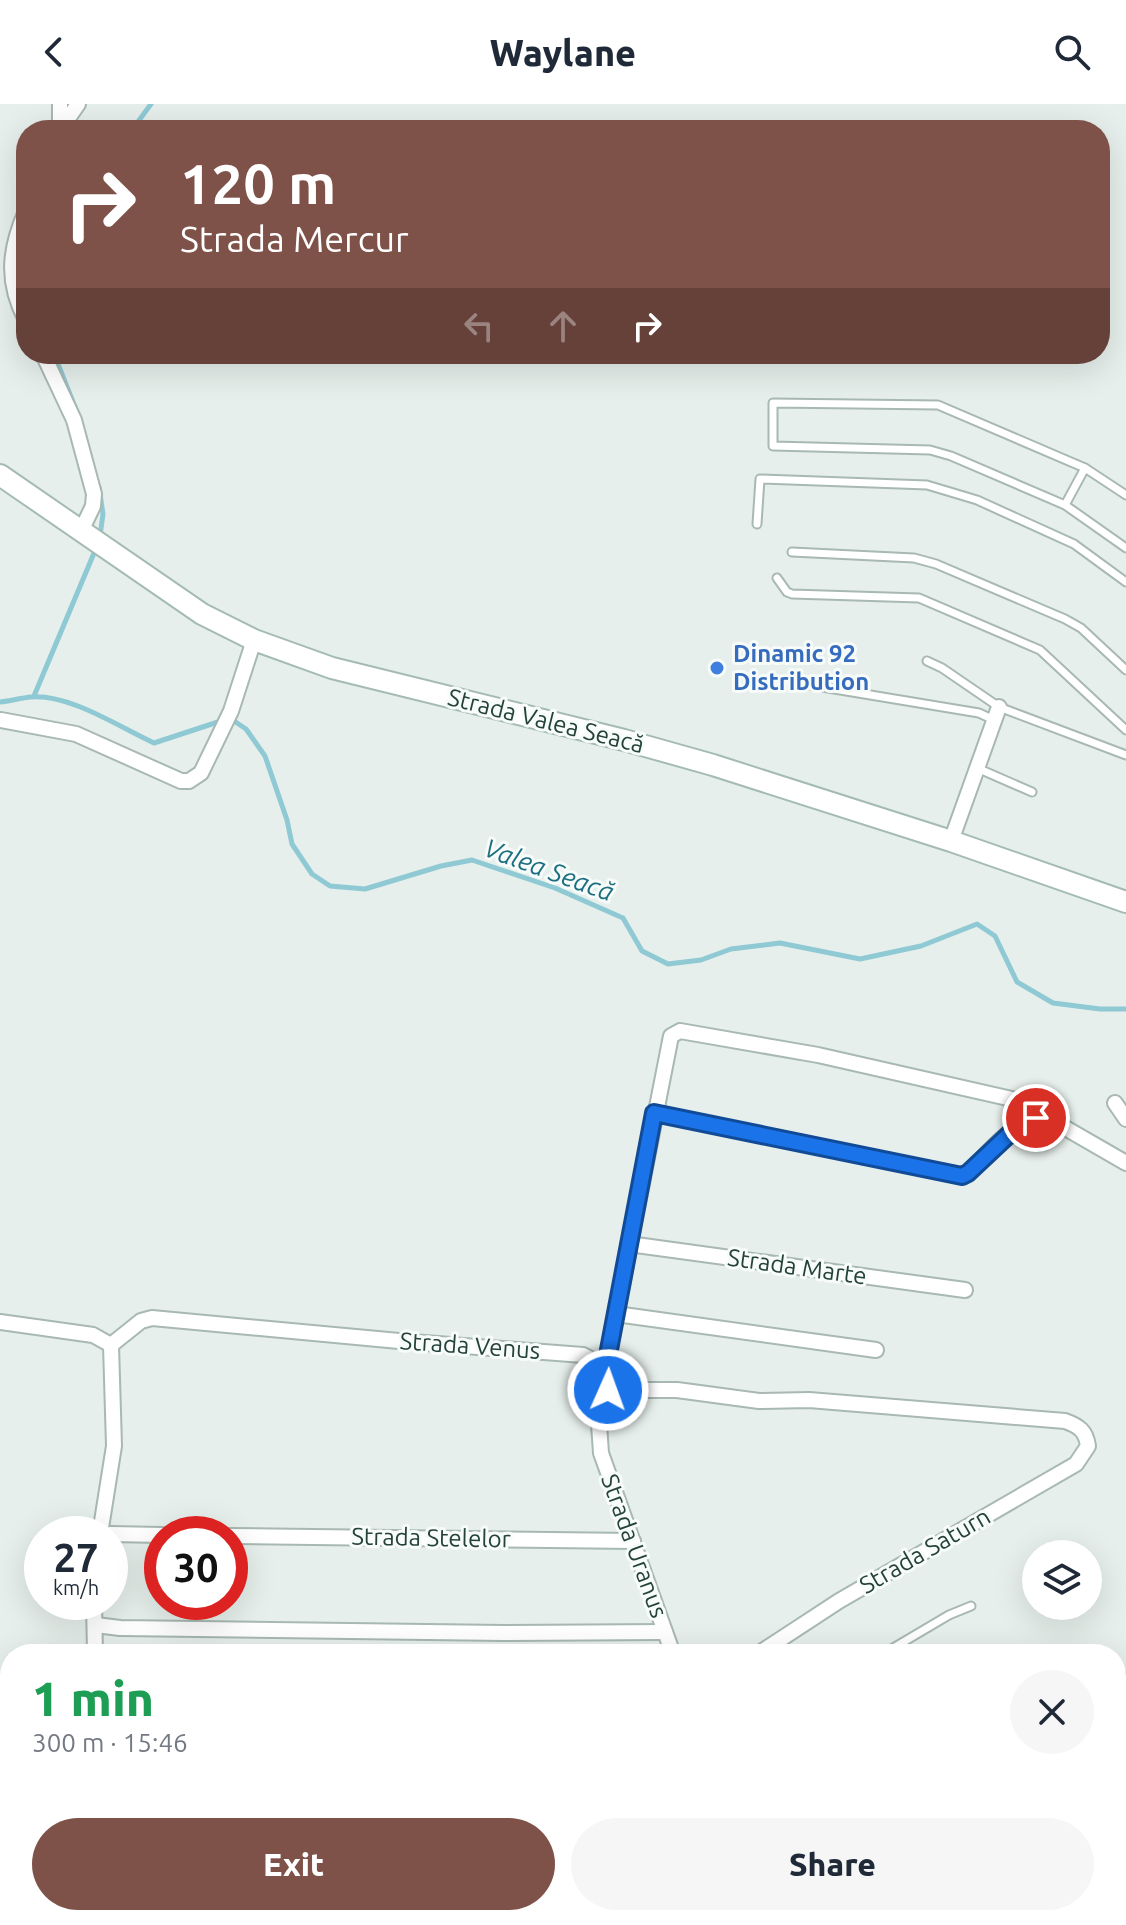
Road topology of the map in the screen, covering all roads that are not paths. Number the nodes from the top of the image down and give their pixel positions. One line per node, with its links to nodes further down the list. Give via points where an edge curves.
1 (16, 245): 2 (street, via 11,282)
2 (16, 300)
3 (48, 364): 9 (street, via 74,420 94,494)
4 (1085, 468): 6 (lane); 7 (lane); 7 (lane, via 938,405 773,403 773,446 930,450)
5 (0, 475): 9 (main road, Strada Valea Seacă)
6 (1126, 495)
7 (1065, 505): 10 (lane)
8 (757, 524): 13 (lane, via 760,479 927,485 977,500 1074,544)
9 (84, 532): 14 (main road, Strada Valea Seacă, via 202,614)
10 (1126, 548)
11 (792, 552): 16 (lane, via 914,558 936,564 1065,619)
12 (777, 578): 20 (lane, via 792,594 919,598 1040,650)
13 (1126, 582)
14 (254, 640): 19 (street, via 223,730 201,773 189,781 76,734); 24 (main road, Strada Valea Seacă, via 332,668 684,757)
15 (927, 661): 18 (lane)
16 (1126, 670)
17 (810, 685): 18 (lane)
18 (997, 713): 21 (lane); 22 (street)
19 (1, 720)
20 (1126, 730)
21 (1126, 755)
22 (977, 768): 23 (lane); 24 (street)
23 (1032, 792)
24 (951, 841): 25 (main road, Strada Valea Seacă)
25 (1126, 902)
26 (1115, 1103): 29 (street)
27 (654, 1113): 28 (street, via 962,1176 1018,1126); 28 (street, Strada Uranus, via 667,1046 680,1031 1003,1096 1034,1104); 31 (street, Strada Uranus)
28 (1041, 1117): 30 (street, via 1055,1120)
29 (1126, 1119)
30 (1126, 1163)
31 (629, 1244): 32 (street, Strada Marte); 33 (street, Strada Uranus)
32 (965, 1290)
33 (616, 1314): 36 (street); 37 (street, Strada Uranus)
34 (0, 1322): 35 (street, via 93,1335)
35 (111, 1345): 37 (street, Strada Venus, via 152,1318 583,1355 594,1358); 38 (street, via 114,1446)
36 (876, 1350)
37 (606, 1383): 40 (street, Strada Uranus, via 599,1438); 47 (street, Strada Saturn, via 759,1401 809,1400 1065,1421 1083,1432 1088,1446 1083,1457 1063,1472)
38 (103, 1516)
39 (248, 1536): 40 (street, Strada Stelelor)
40 (633, 1541): 44 (street, Strada Uranus)
41 (971, 1606): 48 (lane)
42 (96, 1620): 43 (street)
43 (96, 1625): 44 (street); 45 (street)
44 (665, 1632): 46 (street, Strada Uranus)
45 (95, 1644)
46 (669, 1644)
47 (773, 1644)
48 (900, 1644)

